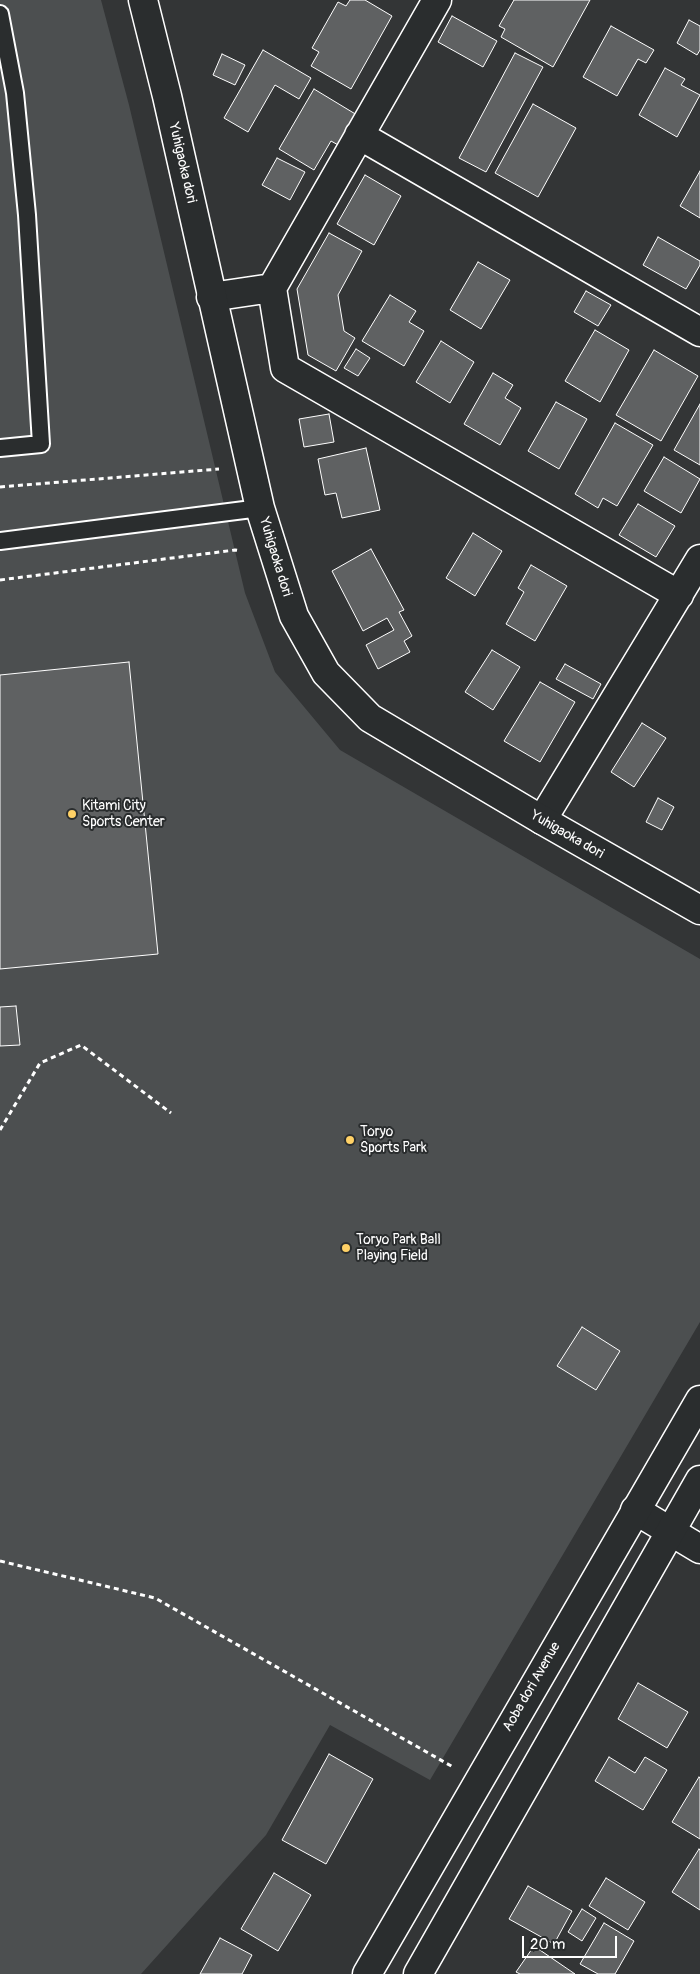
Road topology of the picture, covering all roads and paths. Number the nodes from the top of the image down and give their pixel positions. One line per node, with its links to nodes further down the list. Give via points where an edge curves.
1 (143, 0): 7 (street, Yuhigaoka dori)
2 (437, 0): 5 (street)
3 (0, 14): 4 (lane)
4 (4, 54): 9 (lane, via 16,93 41,444)
5 (359, 136): 6 (street); 8 (street)
6 (272, 288): 7 (street); 17 (street, via 285,368)
7 (211, 297): 12 (street, Yuhigaoka dori)
8 (700, 332)
9 (0, 448)
10 (219, 469): 11 (path)
11 (0, 487)
12 (260, 508): 13 (lane); 18 (street, Yuhigaoka dori, via 294,616 326,673 370,718)
13 (0, 540)
14 (241, 552): 16 (path, via 235,550)
15 (700, 559): 17 (street)
16 (0, 580)
17 (679, 596): 18 (street)
18 (542, 820): 19 (street, Yuhigaoka dori)
19 (700, 910)
20 (171, 1113): 21 (path, via 81,1045 40,1063)
21 (0, 1130)
22 (700, 1400): 24 (street, Aoba dori Avenue)
23 (700, 1480): 25 (street)
24 (635, 1510): 25 (street); 28 (street, Aoba dori Avenue)
25 (670, 1531): 26 (street); 30 (street)
26 (700, 1549)
27 (0, 1561): 28 (path, via 155,1598)
28 (477, 1781): 29 (street, Aoba dori Avenue)
29 (367, 1974)
30 (418, 1974)

